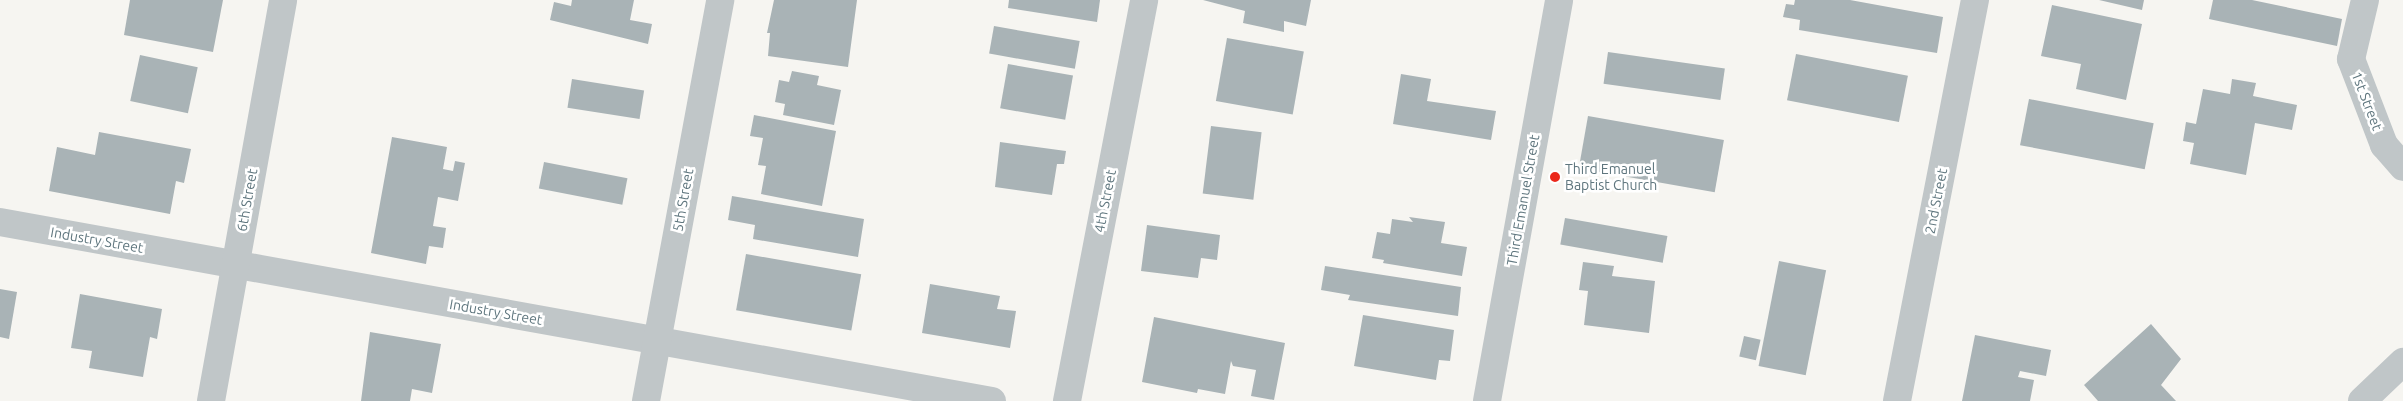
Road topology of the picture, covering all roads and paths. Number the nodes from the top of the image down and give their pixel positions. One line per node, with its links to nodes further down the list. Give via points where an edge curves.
1 (283, 0): 9 (street, 6th Street)
2 (720, 0): 10 (street, 5th Street)
3 (1144, 0): 15 (street, 4th Street)
4 (1559, 0): 16 (street, Third Emanuel Street)
5 (1975, 0): 17 (street, 2nd Street)
6 (2365, 0): 7 (street, 1st Street, via 2351,59 2384,145)
7 (2403, 167)
8 (0, 222): 9 (street, Industry Street)
9 (235, 264): 10 (street, Industry Street); 12 (street, 6th Street)
10 (657, 341): 13 (street, 5th Street); 14 (street, Industry Street)
11 (2403, 362): 18 (street)
12 (211, 401)
13 (646, 401)
14 (992, 401)
15 (1067, 401)
16 (1488, 401)
17 (1898, 401)
18 (2362, 401)

